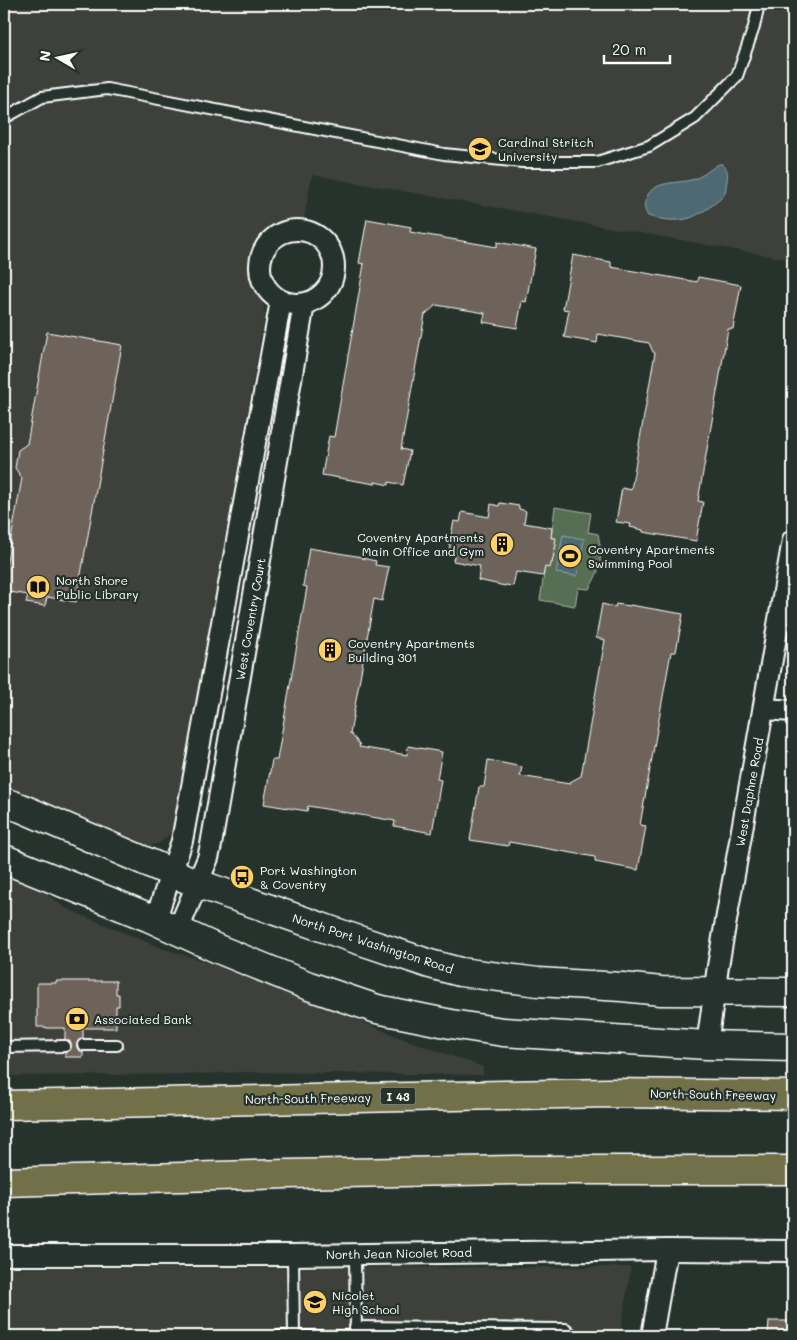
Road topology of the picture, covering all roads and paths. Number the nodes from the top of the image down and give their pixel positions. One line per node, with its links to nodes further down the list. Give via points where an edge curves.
1 (759, 4): 2 (lane, via 737,76 695,118 649,146 597,162 522,162 444,154 107,88 42,97)
2 (4, 118)
3 (281, 301): 4 (street); 4 (street, via 264,285 260,274 263,251 278,234 290,229 303,229 326,242 335,266 333,279 326,290); 10 (street, via 182,842)
4 (304, 304): 11 (street, West Coventry Court, via 211,845)
5 (793, 540): 6 (street, West Daphne Road)
6 (764, 709): 7 (street); 13 (street, West Daphne Road)
7 (793, 711)
8 (4, 802): 10 (main road, North Port Washington Road)
9 (4, 859): 12 (main road)
10 (171, 872): 11 (main road, North Port Washington Road); 12 (street)
11 (196, 883): 12 (street, West Coventry Court); 13 (main road, North Port Washington Road, via 460,972 538,982)
12 (166, 925): 16 (main road, via 309,986 378,1009 503,1032)
13 (714, 992): 14 (main road, North Port Washington Road); 16 (street, West Daphne Road)
14 (793, 992)
15 (117, 1045): 18 (lane)
16 (707, 1045): 20 (main road)
17 (65, 1046): 19 (lane)
18 (84, 1046)
19 (4, 1047)
20 (793, 1047)
21 (793, 1095): 22 (highway, North-South Freeway / I 43, via 609,1093)
22 (4, 1105)
23 (793, 1170): 24 (highway, via 505,1170)
24 (4, 1182)
25 (667, 1250): 26 (street, North Jean Nicolet Road); 27 (street, North Jean Nicolet Road); 34 (street)
26 (793, 1251)
27 (356, 1254): 29 (street, North Jean Nicolet Road); 30 (lane)
28 (4, 1255): 29 (street, North Jean Nicolet Road)
29 (293, 1255): 32 (lane)
30 (355, 1333): 32 (lane); 33 (lane, via 566,1329)
31 (279, 1336): 32 (lane)
32 (294, 1336)
33 (573, 1336)
34 (652, 1336)

